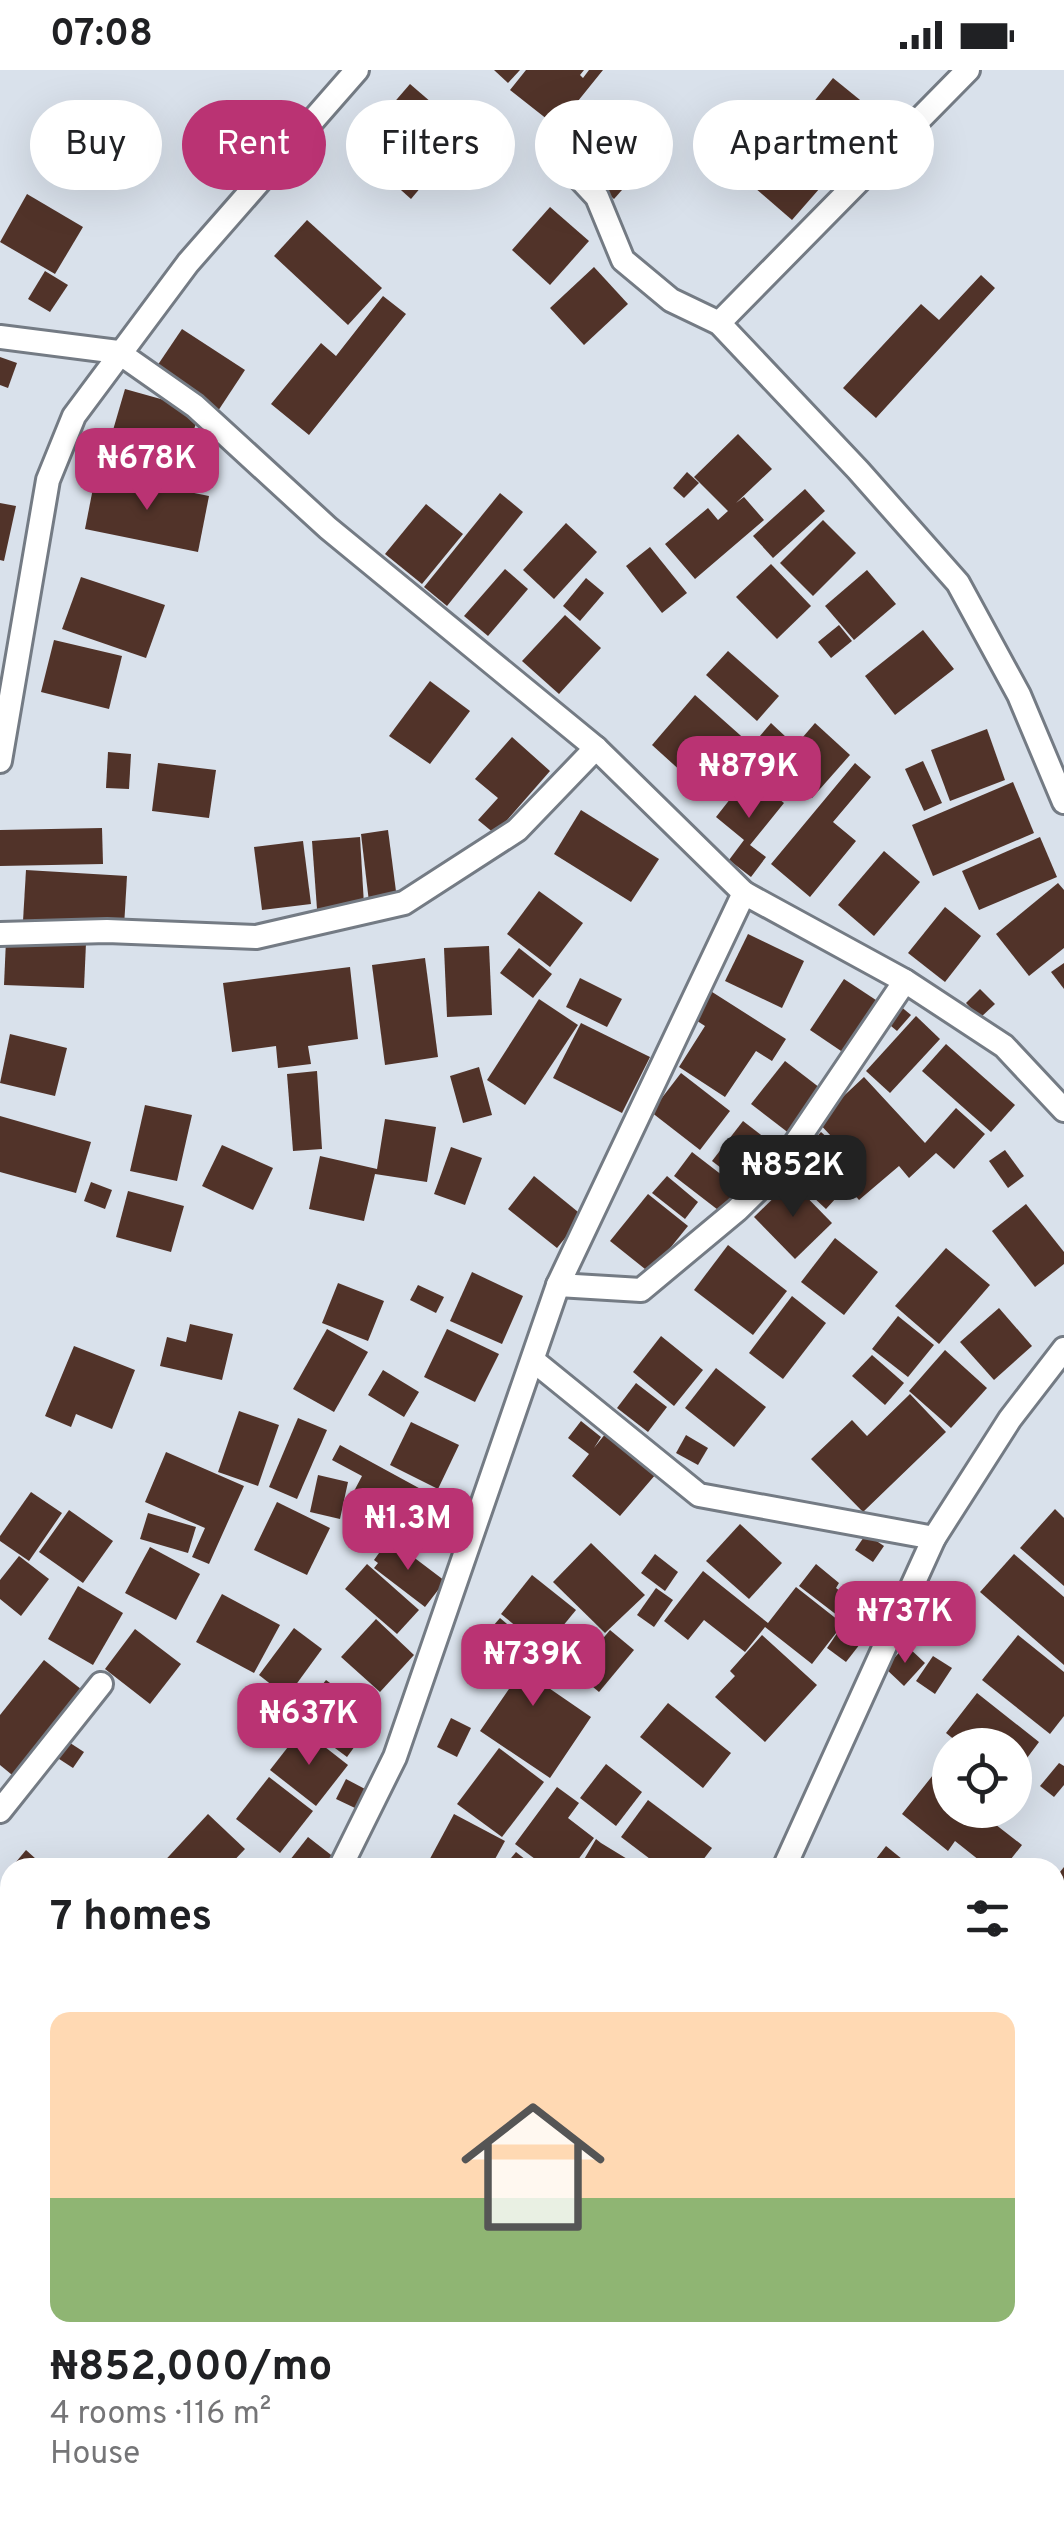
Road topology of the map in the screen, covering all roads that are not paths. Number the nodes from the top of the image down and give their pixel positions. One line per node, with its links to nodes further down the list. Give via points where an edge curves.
1 (358, 70): 6 (street)
2 (968, 70): 4 (street)
3 (590, 190): 4 (street, via 623,260 671,300)
4 (718, 322): 9 (street, via 958,584 1019,696)
5 (0, 336): 6 (street)
6 (118, 352): 7 (street, via 195,406 328,528); 8 (street, via 74,416 48,480)
7 (596, 748): 10 (street); 11 (street, via 517,830 404,903 256,936)
8 (0, 762)
9 (1064, 802)
10 (744, 893): 12 (street); 14 (street)
11 (0, 934)
12 (905, 981): 13 (street, via 1004,1046); 14 (street, via 776,1172 738,1210 641,1290)
13 (1064, 1110)
14 (558, 1285): 16 (street)
15 (1064, 1349): 17 (street)
16 (534, 1361): 17 (street, via 699,1496); 20 (street, via 395,1757)
17 (934, 1538): 21 (street)
18 (101, 1684): 19 (street)
19 (0, 1811)
20 (345, 1858)
21 (789, 1858)

